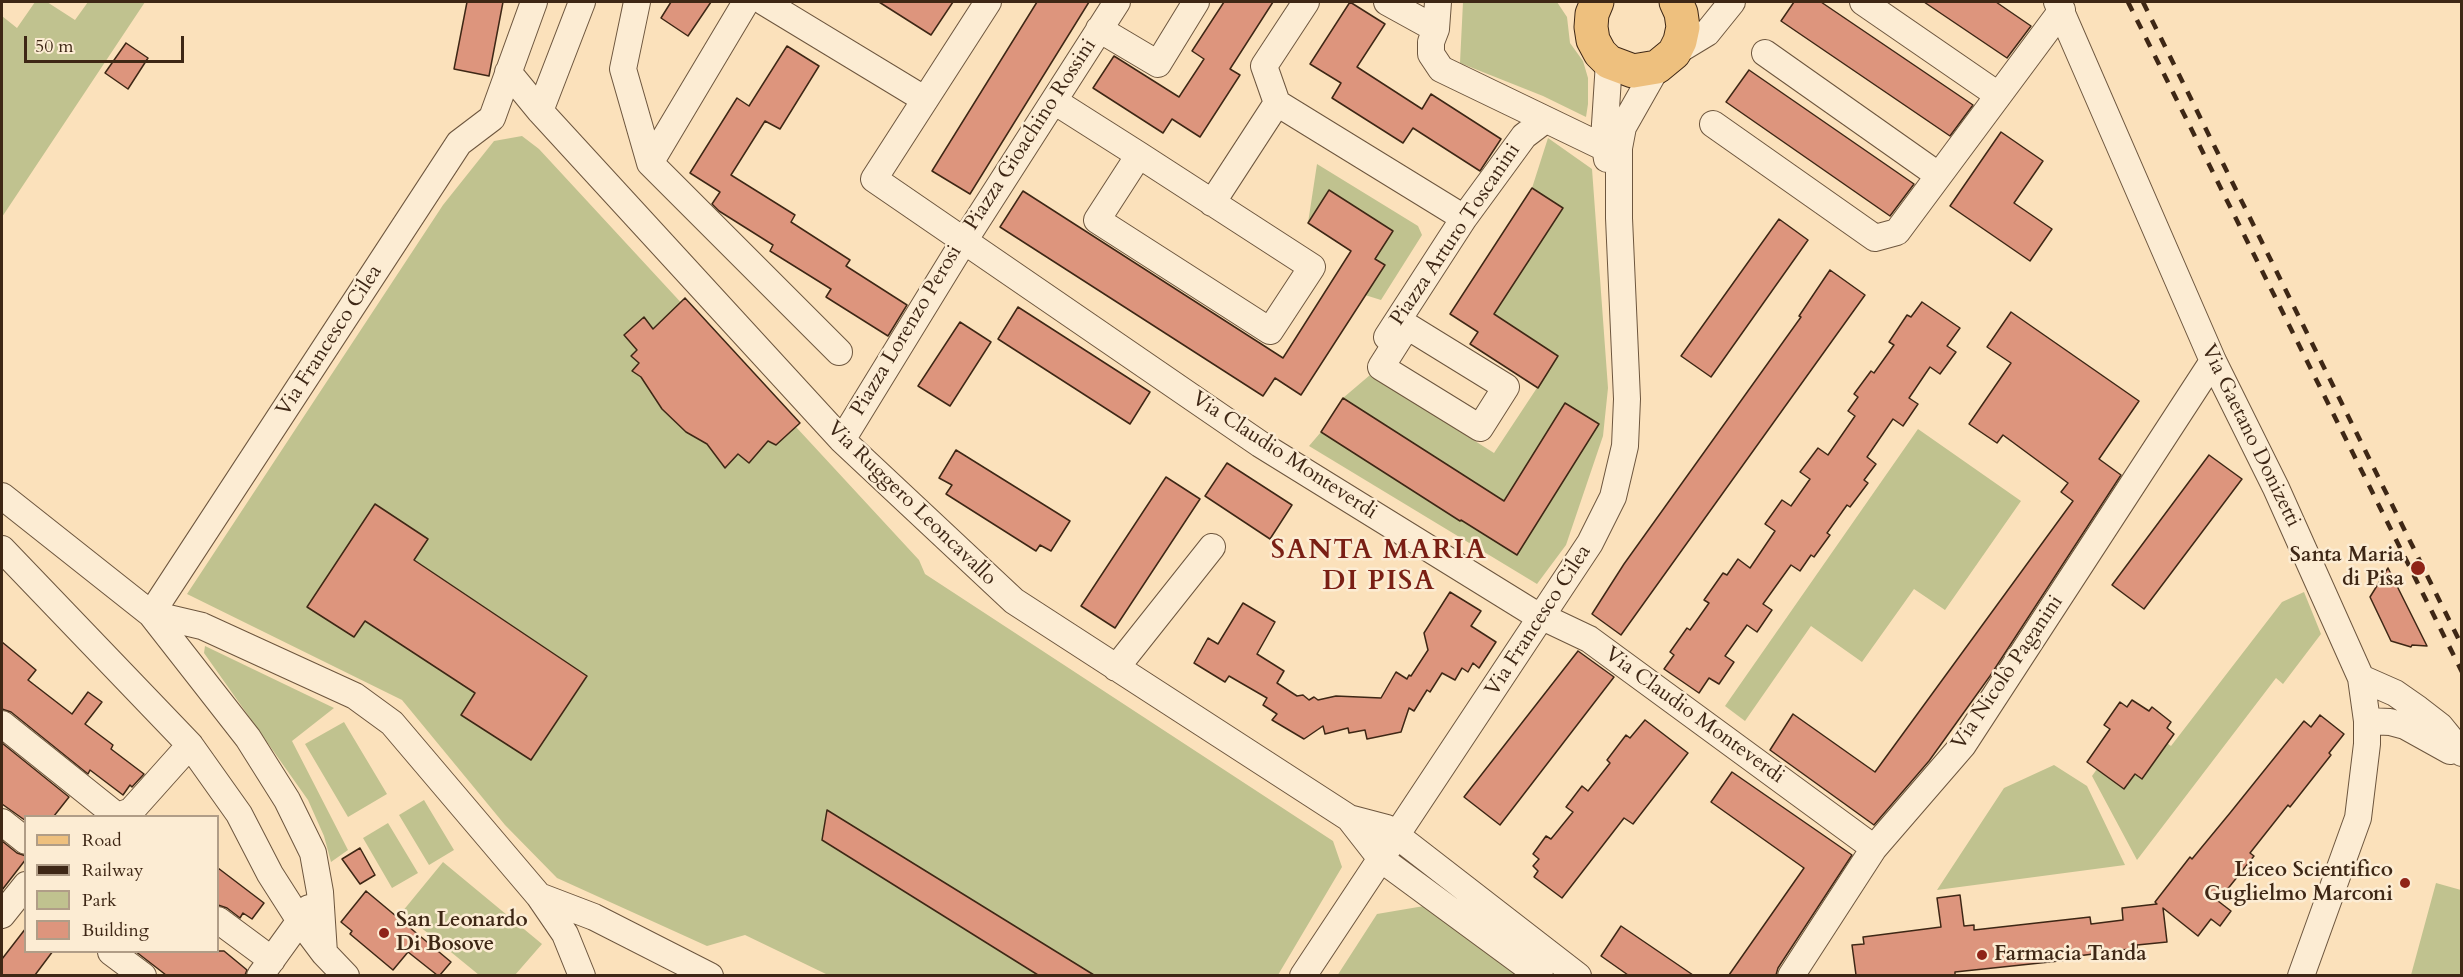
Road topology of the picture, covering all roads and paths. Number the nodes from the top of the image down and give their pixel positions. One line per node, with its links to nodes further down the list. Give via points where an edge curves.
1 (534, 2): 23 (street)
2 (582, 2): 28 (street)
3 (637, 2): 34 (street, via 623,69)
4 (746, 2): 34 (street)
5 (764, 2): 25 (street)
6 (988, 2): 25 (street, Piazza Lorenzo Perosi)
7 (1117, 2): 18 (street, Piazza Gioachino Rossini)
8 (1196, 2): 18 (street, Piazza Gioachino Rossini, via 1158,64)
9 (1306, 2): 27 (street, via 1264,66)
10 (1387, 2): 19 (street)
11 (1438, 2): 19 (street)
12 (1720, 2): 17 (street, via 1706,9)
13 (1732, 2): 21 (street, via 1707,33)
14 (1863, 2): 24 (street)
15 (1591, 6): 22 (main road, via 1593,40)
16 (2059, 6): 24 (street, Via Gaetano Donizetti); 42 (street, Via Gaetano Donizetti)
17 (1679, 7): 21 (main road, via 1683,27 1680,41)
18 (1099, 29): 26 (street, Piazza Gioachino Rossini)
19 (1436, 29): 30 (street, via 1431,54 1441,69)
20 (1765, 53): 35 (street)
21 (1665, 60): 22 (main road, via 1633,71); 38 (street, Via Francesco Cilea, via 1623,128 1619,148)
22 (1609, 62): 32 (street, Via Francesco Cilea)
23 (508, 72): 28 (street); 29 (street)
24 (1998, 95): 35 (street, Via Gaetano Donizetti)
25 (924, 99): 39 (street, Piazza Lorenzo Perosi, via 874,179)
26 (1054, 101): 33 (street); 39 (street, Piazza Gioachino Rossini)
27 (1277, 103): 36 (street); 37 (street)
28 (540, 111): 29 (street); 43 (street, Via Ruggero Leoncavallo)
29 (492, 118): 47 (street, Via Francesco Cilea, via 459,143)
30 (1545, 120): 32 (street); 37 (street, Piazza Arturo Toscanini, via 1524,136)
31 (1713, 124): 35 (street, Via Gaetano Donizetti, via 1875,238 1897,232)
32 (1605, 148): 38 (street, Via Francesco Cilea)
33 (1139, 155): 36 (street); 36 (street, via 1097,220 1270,331 1312,267)
34 (650, 163): 41 (street)
35 (1938, 175)
36 (1212, 202)
37 (1464, 218): 40 (street, Piazza Arturo Toscanini, via 1383,343)
38 (1619, 219): 48 (street, Via Francesco Cilea, via 1627,399 1625,446 1613,497 1590,543)
39 (964, 242): 43 (street, Piazza Lorenzo Perosi); 48 (street, Via Claudio Monteverdi, via 1260,444)
40 (1392, 349): 40 (street, Piazza Arturo Toscanini, via 1381,367 1480,428 1506,387 1407,326)
41 (839, 352)
42 (2213, 361): 50 (street, Via Gaetano Donizetti, via 2276,488); 62 (street, Via Nicolò Paganini, via 1963,745)
43 (842, 440): 49 (street, Via Ruggero Leoncavallo, via 1014,602)
44 (2, 496): 47 (street)
45 (1212, 547): 49 (street)
46 (4, 557): 53 (street)
47 (151, 614): 63 (street, via 248,738); 68 (street, via 202,626 365,703 392,723)
48 (1541, 617): 60 (street, Via Francesco Cilea); 62 (street, Via Claudio Monteverdi, via 1589,639)
49 (1116, 668): 58 (street, Via Ruggero Leoncavallo)
50 (2361, 678): 51 (street, Via Gaetano Donizetti); 54 (street, via 2395,693 2418,709 2440,726)
51 (2367, 721): 55 (street, via 2405,726); 82 (street, Via Gaetano Donizetti, via 2358,818)
52 (2, 724): 56 (street)
53 (190, 745): 57 (street, via 131,811); 65 (street, via 238,814)
54 (2462, 753)
55 (2462, 760)
56 (117, 815)
57 (121, 815)
58 (1349, 818): 60 (street, Via Ruggero Leoncavallo); 64 (street, Via Ruggero Leoncavallo)
59 (2, 822): 61 (street)
60 (1392, 832): 64 (street, Via Francesco Cilea); 75 (street)
61 (24, 839)
62 (1874, 848): 81 (street, Via Nicolò Paganini)
63 (314, 853): 65 (street, via 308,872 293,883); 67 (street)
64 (1382, 860): 75 (street, Via Ruggero Leoncavallo); 80 (street, Via Francesco Cilea)
65 (270, 874): 71 (street)
66 (24, 887): 69 (street)
67 (320, 892): 71 (street); 73 (street)
68 (539, 896): 78 (street, via 565,934); 79 (street, via 594,917)
69 (2, 915)
70 (219, 921): 74 (street)
71 (300, 921): 73 (street); 74 (street)
72 (114, 953): 76 (street)
73 (324, 953): 77 (street)
74 (266, 968)
75 (1559, 971)
76 (143, 975)
77 (346, 975)
78 (582, 975)
79 (710, 975)
80 (1303, 975)
81 (1791, 975)
82 (2301, 975)

